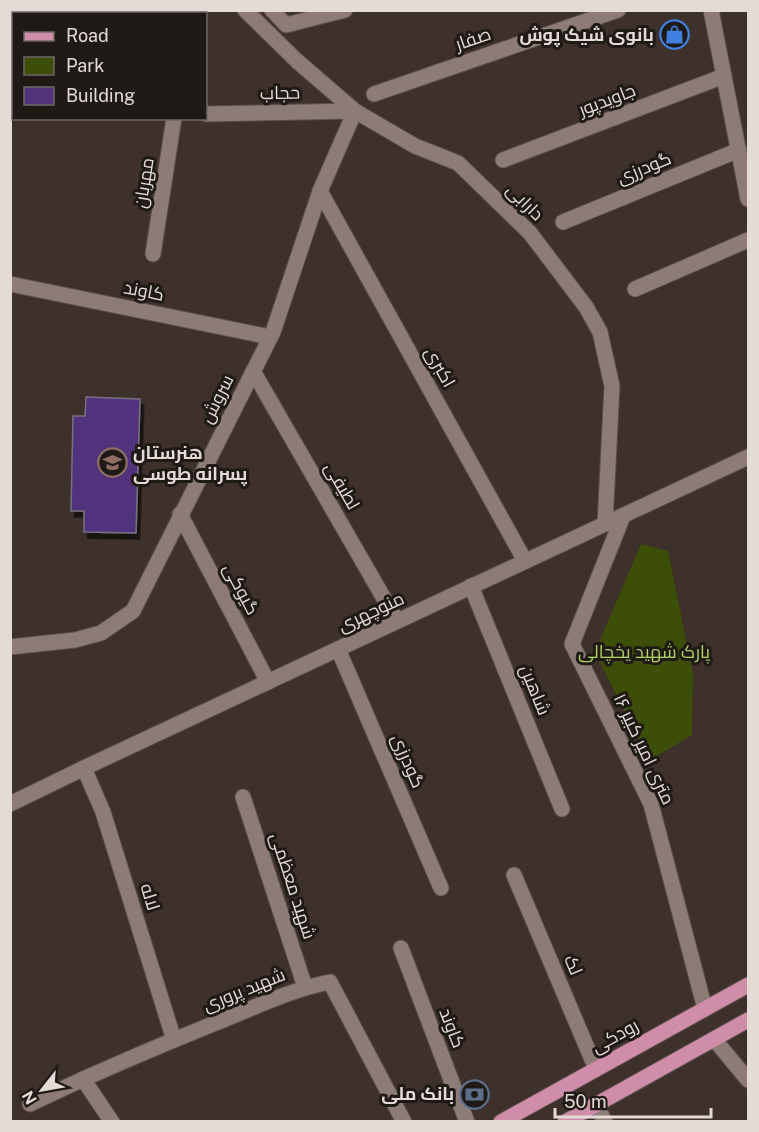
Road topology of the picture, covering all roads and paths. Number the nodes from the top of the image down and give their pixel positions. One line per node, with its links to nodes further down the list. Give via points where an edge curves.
1 (245, 10): 9 (street, دارابی)
2 (272, 10): 6 (street, via 286,25)
3 (345, 10): 6 (street)
4 (618, 10): 8 (street, صفار)
5 (711, 10): 7 (street)
6 (328, 12)
7 (724, 76): 12 (street); 13 (street, جاویدپور)
8 (374, 94)
9 (355, 111): 10 (street, حجاب); 14 (street, سروش); 26 (street, دارابی, via 415,146 458,163 530,233 586,307 600,332 612,386)
10 (207, 114)
11 (174, 120): 18 (street, مهربان)
12 (741, 143): 15 (street); 16 (street, گودرزی)
13 (504, 160)
14 (320, 191): 21 (street, سروش); 27 (street, اکبری)
15 (748, 199)
16 (563, 222)
17 (748, 240): 20 (street)
18 (153, 254)
19 (10, 284): 21 (street, کاوند)
20 (635, 289)
21 (270, 337): 22 (street, سروش)
22 (253, 371): 24 (street, سروش); 29 (street, لطیفی)
23 (748, 457): 25 (street, منوچهری)
24 (180, 514): 30 (street, سروش, via 133,611 101,633); 32 (street, گیوکی)
25 (622, 516): 26 (street, منوچهری); 42 (street, ۱۶ متری امیر کبیر, via 572,644 651,804)
26 (605, 524): 27 (street, منوچهری)
27 (525, 561): 28 (street, منوچهری)
28 (471, 586): 29 (street, منوچهری); 36 (street, شاهین)
29 (397, 621): 31 (street, منوچهری)
30 (10, 647)
31 (338, 649): 32 (street, منوچهری); 38 (street, گودرزی)
32 (268, 682): 33 (street, منوچهری)
33 (84, 768): 35 (street, منوچهری); 45 (street, لاله, via 103,812)
34 (243, 797): 41 (street, شهید معظمی)
35 (10, 804)
36 (562, 809)
37 (514, 875): 46 (street, لک)
38 (441, 888)
39 (401, 948): 53 (street, کاوند)
40 (748, 985): 42 (main road, رودکی)
41 (305, 987): 45 (street, شهید پروری); 51 (street, شهید پروری, via 330,982)
42 (705, 1009): 46 (main road, رودکی)
43 (748, 1020): 44 (main road)
44 (714, 1039): 48 (street); 50 (main road)
45 (174, 1040): 47 (street, شهید پروری)
46 (596, 1069): 54 (main road, رودکی)
47 (83, 1079): 49 (street, شهید پروری); 52 (street)
48 (748, 1080)
49 (30, 1104)
50 (596, 1104): 55 (main road); 56 (street)
51 (398, 1120)
52 (112, 1122)
53 (467, 1122)
54 (501, 1122)
55 (564, 1122)
56 (605, 1122)

